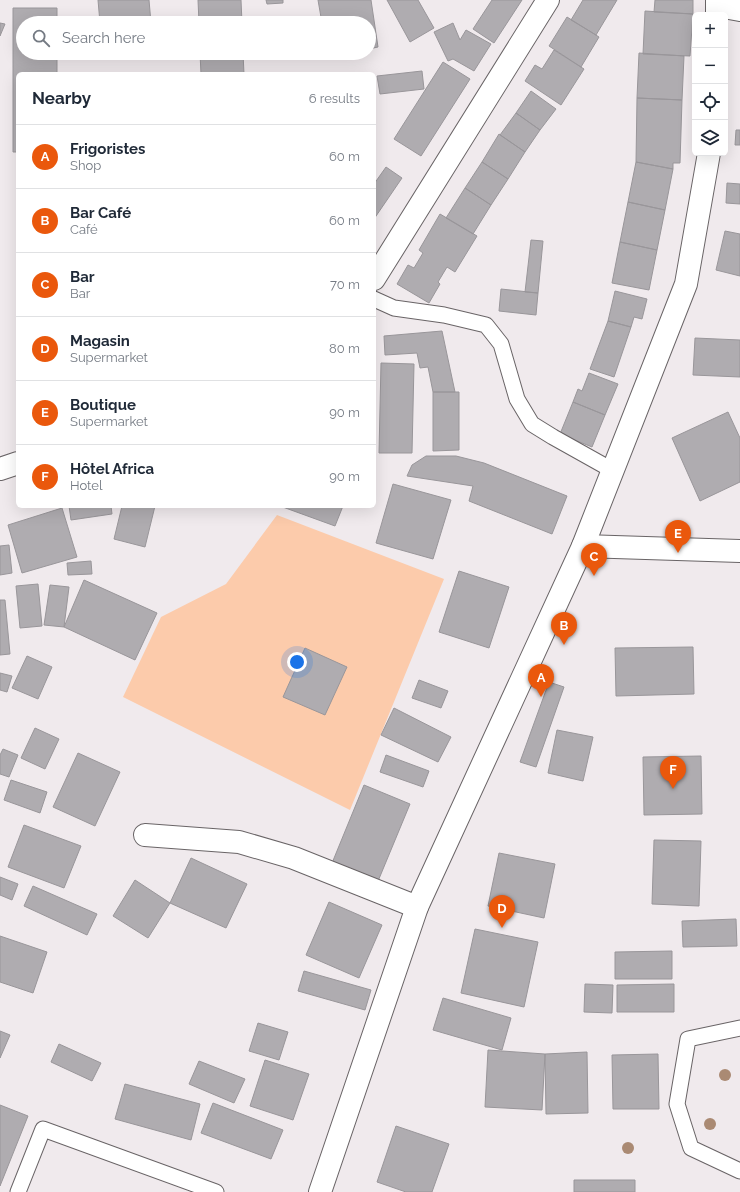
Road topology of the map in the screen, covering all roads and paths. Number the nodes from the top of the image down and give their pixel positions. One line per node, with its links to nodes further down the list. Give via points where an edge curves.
1 (548, 0): 5 (main road)
2 (717, 7): 3 (main road)
3 (740, 10)
4 (708, 156): 9 (main road, via 686,284)
5 (376, 276)
6 (376, 300): 9 (lane, via 394,308 486,325 501,344 517,399 532,424)
7 (16, 464): 8 (main road)
8 (0, 469)
9 (612, 470): 10 (main road)
10 (583, 546): 11 (main road); 13 (main road)
11 (740, 552)
12 (145, 834): 13 (main road, via 238,842 294,858)
13 (417, 907): 18 (main road)
14 (740, 1028): 15 (lane, via 688,1039 677,1104 691,1148)
15 (740, 1171)
16 (18, 1192): 17 (lane, via 43,1129)
17 (216, 1192)
18 (320, 1192)

